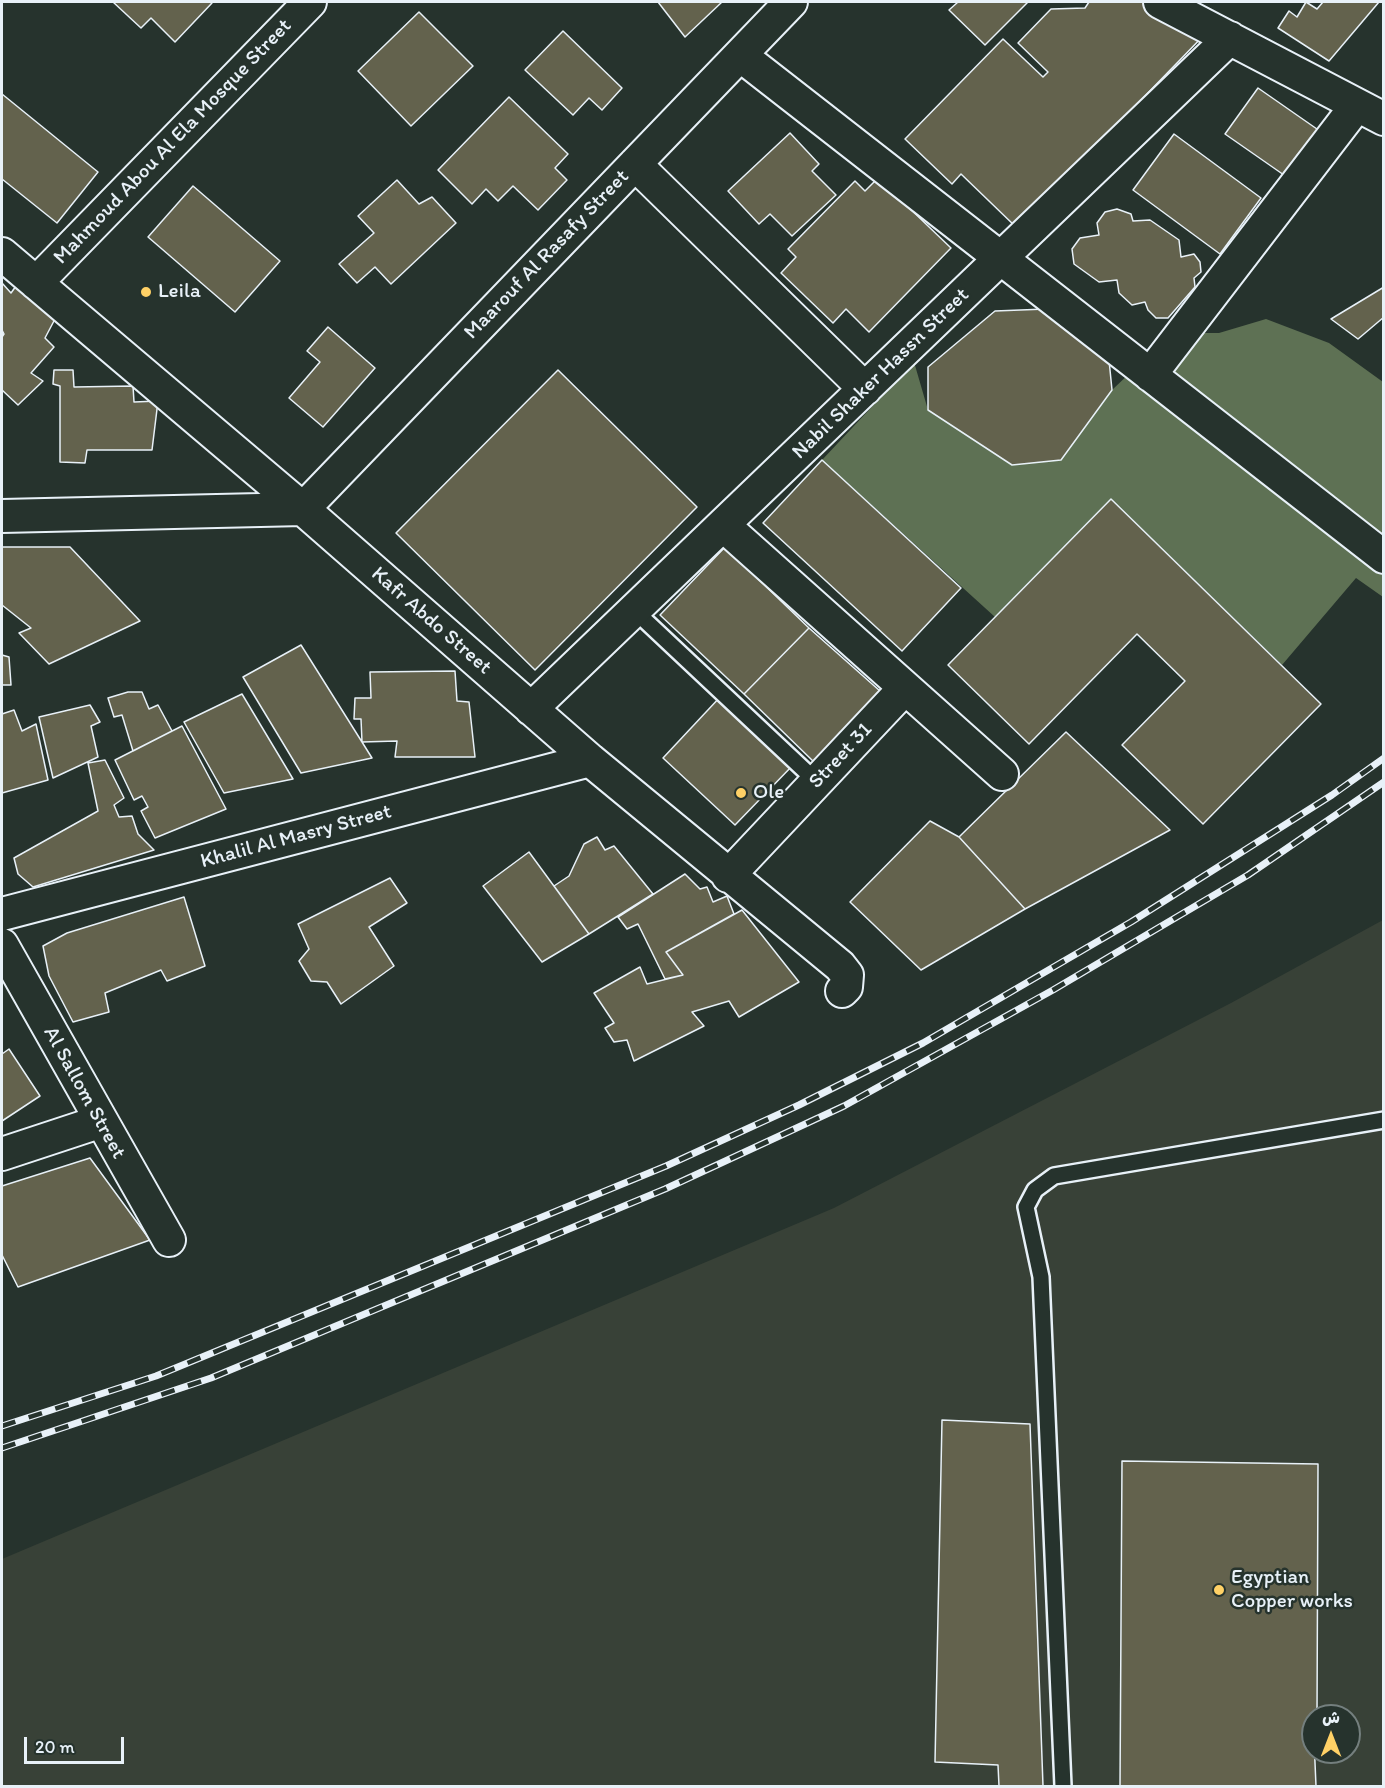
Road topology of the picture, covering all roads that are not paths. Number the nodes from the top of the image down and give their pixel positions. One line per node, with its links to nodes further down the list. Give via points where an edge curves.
1 (310, 2): 10 (street, Mahmoud Abou Al Ela Mosque Street)
2 (791, 2): 5 (street, Maarouf Al Rasafy Street)
3 (1160, 2): 4 (street)
4 (1230, 38): 6 (street); 9 (street, Nabil Shaker Hassn Street)
5 (740, 55): 7 (street, Maarouf Al Rasafy Street); 9 (street)
6 (1370, 112): 11 (street)
7 (635, 164): 12 (street); 13 (street, Maarouf Al Rasafy Street)
8 (2, 254): 10 (street, Kafr Abdo Street)
9 (1001, 258): 11 (street); 12 (street, Nabil Shaker Hassn Street)
10 (36, 284): 13 (street, Kafr Abdo Street)
11 (1150, 375): 16 (street)
12 (865, 389): 15 (street, Nabil Shaker Hassn Street)
13 (303, 509): 14 (street); 19 (street, Kafr Abdo Street)
14 (2, 516)
15 (723, 525): 17 (street, Nabil Shaker Hassn Street); 18 (street)
16 (1383, 557)
17 (634, 610): 19 (street, Nabil Shaker Hassn Street); 22 (lane)
18 (905, 688): 21 (street); 22 (street, Street 31)
19 (531, 709): 20 (street, Kafr Abdo Street)
20 (590, 760): 23 (street, Kafr Abdo Street); 24 (street, Khalil Al Masry Street)
21 (1002, 774)
22 (817, 782): 23 (street, Street 31)
23 (728, 876): 26 (street, Kafr Abdo Street, via 840,966 847,975)
24 (2, 914)
25 (2, 945): 28 (street, Al Sallom Street)
26 (842, 991)
27 (1383, 1120): 31 (lane, via 1054,1176 1035,1191 1026,1207 1041,1277)
28 (99, 1122): 29 (street); 30 (street, Al Sallom Street)
29 (2, 1154)
30 (169, 1240)
31 (1063, 1786)

